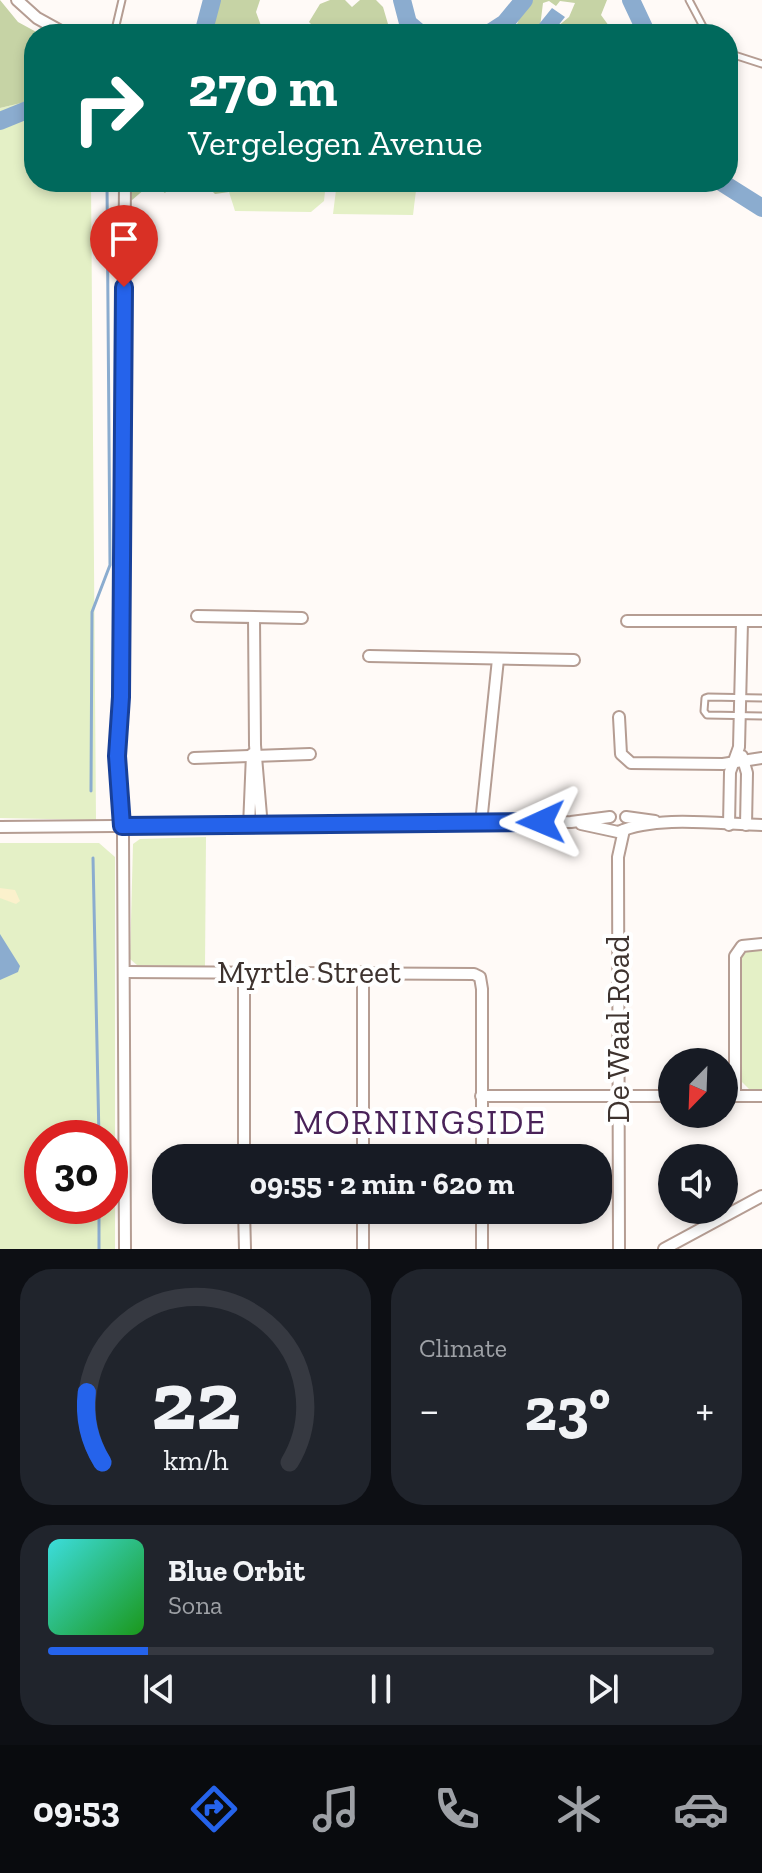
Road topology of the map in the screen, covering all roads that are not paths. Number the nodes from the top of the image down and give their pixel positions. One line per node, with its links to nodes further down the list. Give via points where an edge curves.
1 (17, 0): 4 (street)
2 (122, 0): 5 (lane)
3 (689, 0): 6 (lane)
4 (48, 24)
5 (116, 24)
6 (702, 24)
7 (738, 56): 8 (lane)
8 (762, 64)
9 (125, 192): 35 (street, via 117,756)
10 (197, 616): 11 (street)
11 (254, 618): 12 (street); 25 (street)
12 (302, 618)
13 (627, 621): 15 (street)
14 (762, 621): 15 (street)
15 (742, 622): 19 (street)
16 (369, 656): 17 (street)
17 (498, 659): 18 (street); 29 (street)
18 (574, 660)
19 (741, 697): 20 (lane); 21 (street); 21 (lane, via 706,698 704,711)
20 (762, 698)
21 (741, 716): 22 (lane); 28 (street)
22 (762, 716)
23 (619, 717): 28 (street, via 621,754 631,763)
24 (310, 754): 25 (street)
25 (254, 757): 26 (street); 37 (street); 38 (street)
26 (194, 758)
27 (762, 758): 28 (street)
28 (738, 761): 32 (street, via 730,772); 33 (street, via 747,773)
29 (481, 823): 30 (street); 38 (street)
30 (610, 825): 31 (street); 31 (street, via 615,813); 39 (street, De Waal Road)
31 (625, 825): 32 (street); 39 (street, De Waal Road)
32 (729, 825): 33 (street)
33 (746, 825): 34 (street)
34 (762, 825)
35 (122, 826): 36 (street); 37 (street); 41 (street)
36 (0, 827)
37 (249, 827): 38 (street)
38 (262, 827)
39 (618, 857): 46 (street, De Waal Road)
40 (762, 944): 44 (street, via 742,946 735,956)
41 (125, 972): 42 (street, Myrtle Street); 57 (street)
42 (244, 972): 43 (street, Myrtle Street); 50 (street)
43 (363, 972): 45 (street, Myrtle Street, via 467,972 480,977); 51 (street)
44 (732, 1048)
45 (481, 1096): 46 (street); 52 (street)
46 (618, 1096): 47 (street); 61 (street, De Waal Road)
47 (658, 1096)
48 (738, 1096): 49 (street)
49 (762, 1096)
50 (244, 1144)
51 (363, 1144)
52 (482, 1144)
53 (762, 1196): 62 (street)
54 (244, 1224): 58 (street)
55 (363, 1224): 59 (street)
56 (482, 1224): 60 (street)
57 (125, 1249)
58 (245, 1249)
59 (363, 1249)
60 (482, 1249)
61 (619, 1249)
62 (664, 1249)

